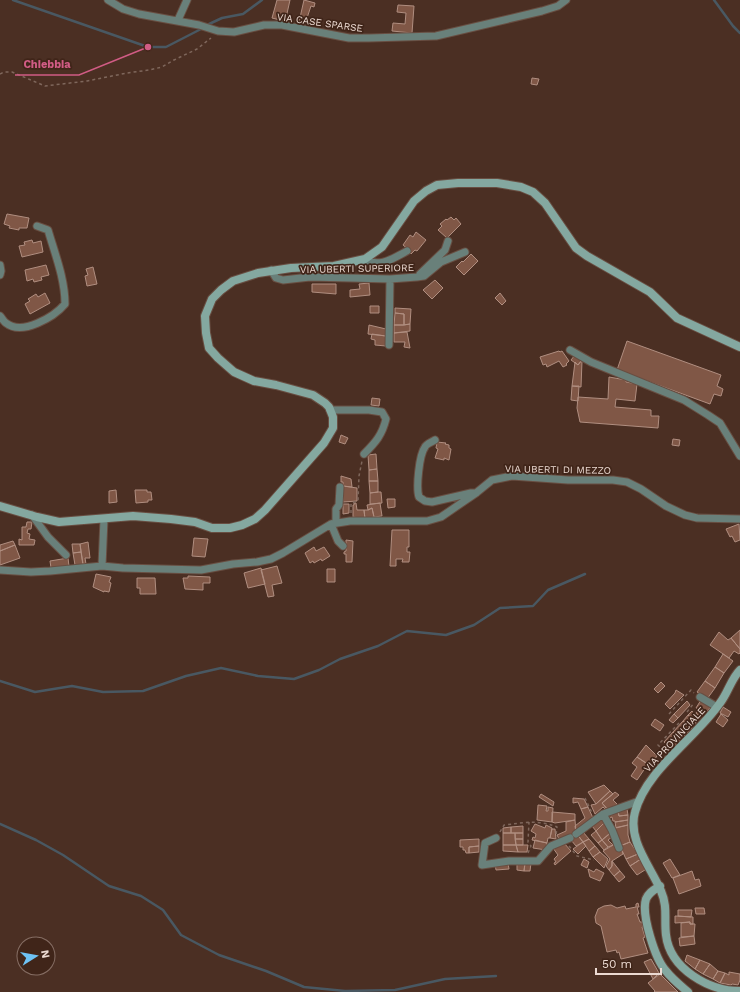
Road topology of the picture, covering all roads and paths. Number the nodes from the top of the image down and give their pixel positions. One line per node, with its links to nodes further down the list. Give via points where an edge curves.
1 (108, 0): 4 (street, via 123,9 139,14)
2 (187, 0): 4 (street)
3 (566, 0): 5 (street, VIA CASE SPARSE, via 558,6 542,11 436,36 349,38 282,25 234,32)
4 (178, 20): 5 (street, VIA CASE SPARSE)
5 (218, 31): 6 (path, via 197,49 162,67 149,70 45,86 12,72)
6 (0, 74)
7 (37, 226): 17 (street, via 48,230 62,280 64,304 57,313 29,326 16,327 6,324)
8 (448, 241): 15 (street, via 445,250)
9 (407, 251): 11 (street, via 386,262 375,264)
10 (465, 252): 15 (street, VIA UBERTI SUPERIORE, via 441,262 424,276)
11 (363, 260): 13 (main road, VIA UBERTI SUPERIORE, via 334,266); 19 (main road, VIA UBERTI SUPERIORE, via 382,247 414,201 437,185 497,182 521,187 533,192 545,203 576,248 650,292 677,318)
12 (0, 265): 14 (street)
13 (271, 270): 16 (street, VIA UBERTI SUPERIORE, via 276,278 283,280 310,277); 21 (main road, VIA UBERTI SUPERIORE, via 233,281 212,299 205,316 209,348 234,372 254,381 313,395)
14 (0, 275)
15 (417, 277): 16 (street, VIA UBERTI SUPERIORE)
16 (390, 280): 18 (street)
17 (0, 316)
18 (389, 345)
19 (740, 348)
20 (570, 350): 24 (street, via 590,362 684,400 720,423)
21 (330, 410): 23 (street, via 382,412 386,419 383,432); 30 (main road, via 333,428 324,443 265,510 242,526 212,528 195,522 133,516)
22 (435, 440): 26 (street, via 425,447 418,477 419,497 432,502)
23 (364, 454): 31 (path, via 359,476 358,502 351,503)
24 (740, 456)
25 (340, 487): 32 (street, via 339,505)
26 (476, 493): 29 (street, VIA UBERTI DI MEZZO, via 492,480 512,476 614,480 627,482 685,515 697,518); 31 (street, VIA UBERTI DI MEZZO, via 441,517 427,522)
27 (0, 506): 28 (main road)
28 (32, 515): 30 (main road, via 59,522); 34 (street)
29 (740, 518)
30 (104, 519): 35 (street)
31 (350, 521): 32 (street, VIA UBERTI DI MEZZO)
32 (333, 524): 33 (street, via 338,541); 35 (street, VIA UBERTI DI MEZZO, via 283,553 257,562 201,570)
33 (343, 546)
34 (66, 556)
35 (102, 566): 36 (street, VIA UBERTI DI MEZZO, via 50,572)
36 (0, 570)
37 (740, 670): 39 (main road, VIA PROVINCIALE)
38 (700, 697): 39 (street); 40 (path); 41 (path, via 691,690)
39 (717, 707): 43 (main road, VIA PROVINCIALE)
40 (687, 712)
41 (669, 714)
42 (679, 723): 43 (path, via 658,745)
43 (671, 757): 45 (main road, VIA PROVINCIALE, via 648,782)
44 (585, 798): 47 (path)
45 (639, 801): 46 (street); 54 (main road, VIA PROVINCIALE, via 634,813 635,837)
46 (603, 814): 47 (street); 51 (street)
47 (595, 820): 50 (street)
48 (529, 822): 49 (path, via 504,825); 50 (path, via 535,821 557,827 556,836); 53 (path, via 528,842 531,846)
49 (496, 838): 53 (street, via 485,844 482,865)
50 (568, 839): 52 (path, via 577,856); 53 (street, via 551,846 538,861)
51 (619, 848)
52 (594, 860)
53 (525, 861)
54 (660, 886): 55 (main road, VIA PROVINCIALE, via 666,906 666,935 670,949 678,961 702,982 719,989); 56 (main road, via 650,892 646,900 650,935 656,956 665,971)
55 (740, 991)
56 (688, 992)

